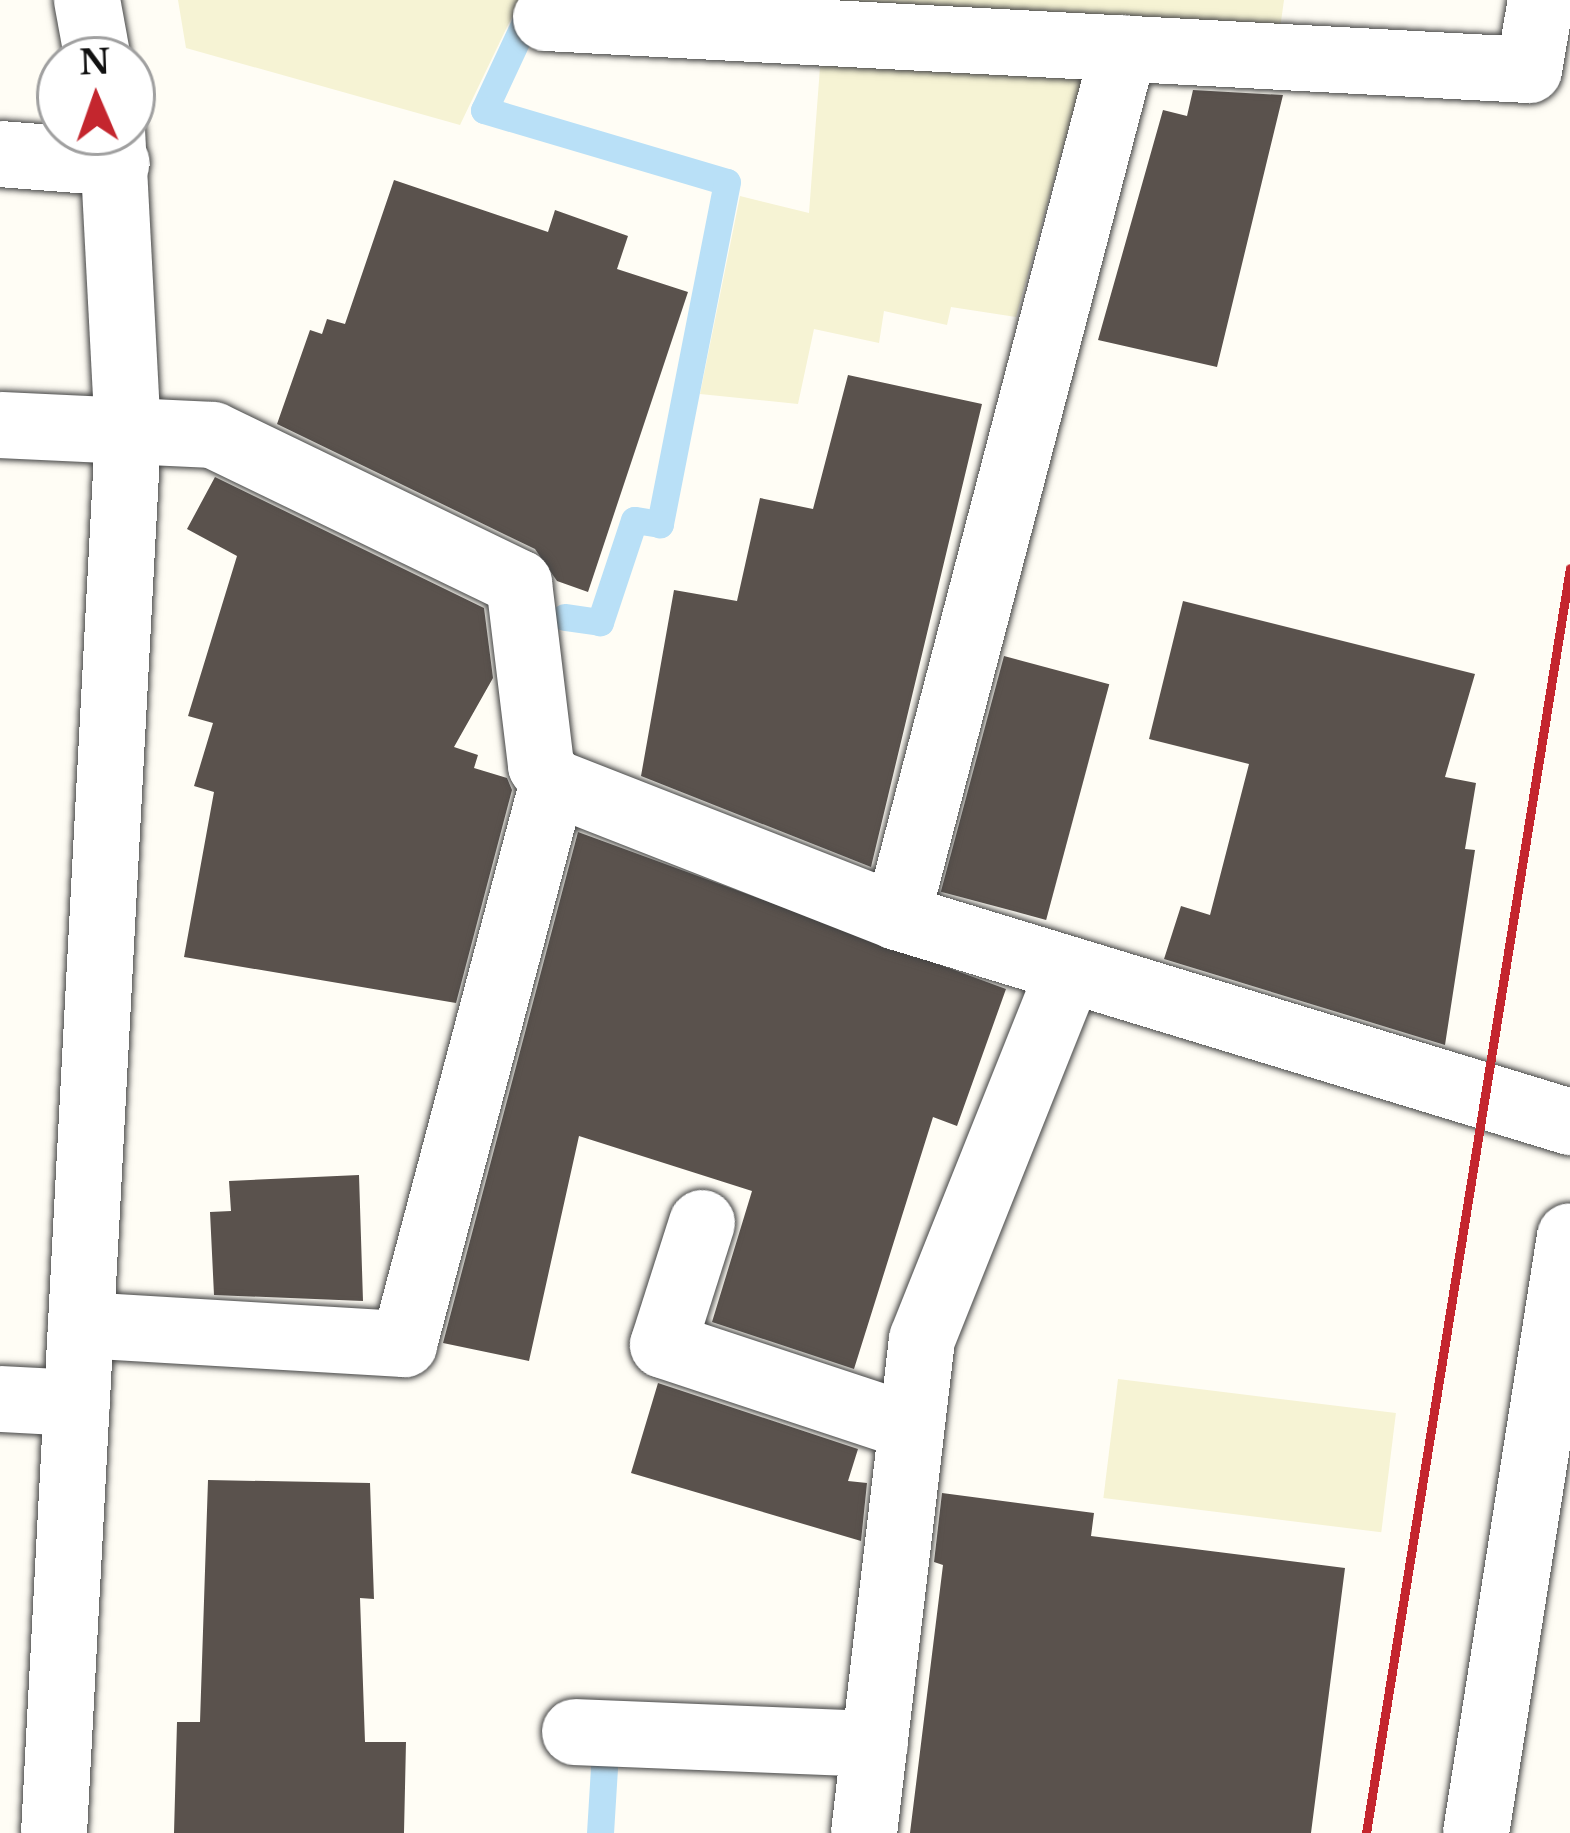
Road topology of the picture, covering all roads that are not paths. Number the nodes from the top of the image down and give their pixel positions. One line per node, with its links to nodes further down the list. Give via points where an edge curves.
1 (87, 0): 4 (street)
2 (1541, 0): 5 (street, via 1529,70)
3 (546, 18): 5 (street)
4 (94, 36)
5 (1124, 48): 12 (street)
6 (36, 152): 7 (street)
7 (0, 154)
8 (114, 156): 10 (street)
9 (0, 425): 10 (street)
10 (128, 435): 11 (street, via 213,435 519,583 541,766); 17 (street)
11 (553, 782): 12 (street); 17 (street, via 404,1344)
12 (897, 917): 13 (street)
13 (1069, 972): 14 (street); 20 (street, via 922,1340)
14 (1570, 1122)
15 (702, 1223): 20 (street, via 663,1346)
16 (1570, 1235): 25 (street)
17 (81, 1325): 19 (street)
18 (0, 1399): 19 (street)
19 (77, 1403): 23 (street)
20 (911, 1426): 22 (street)
21 (575, 1732): 22 (street)
22 (875, 1744): 24 (street)
23 (54, 1833)
24 (864, 1833)
25 (1476, 1833)

